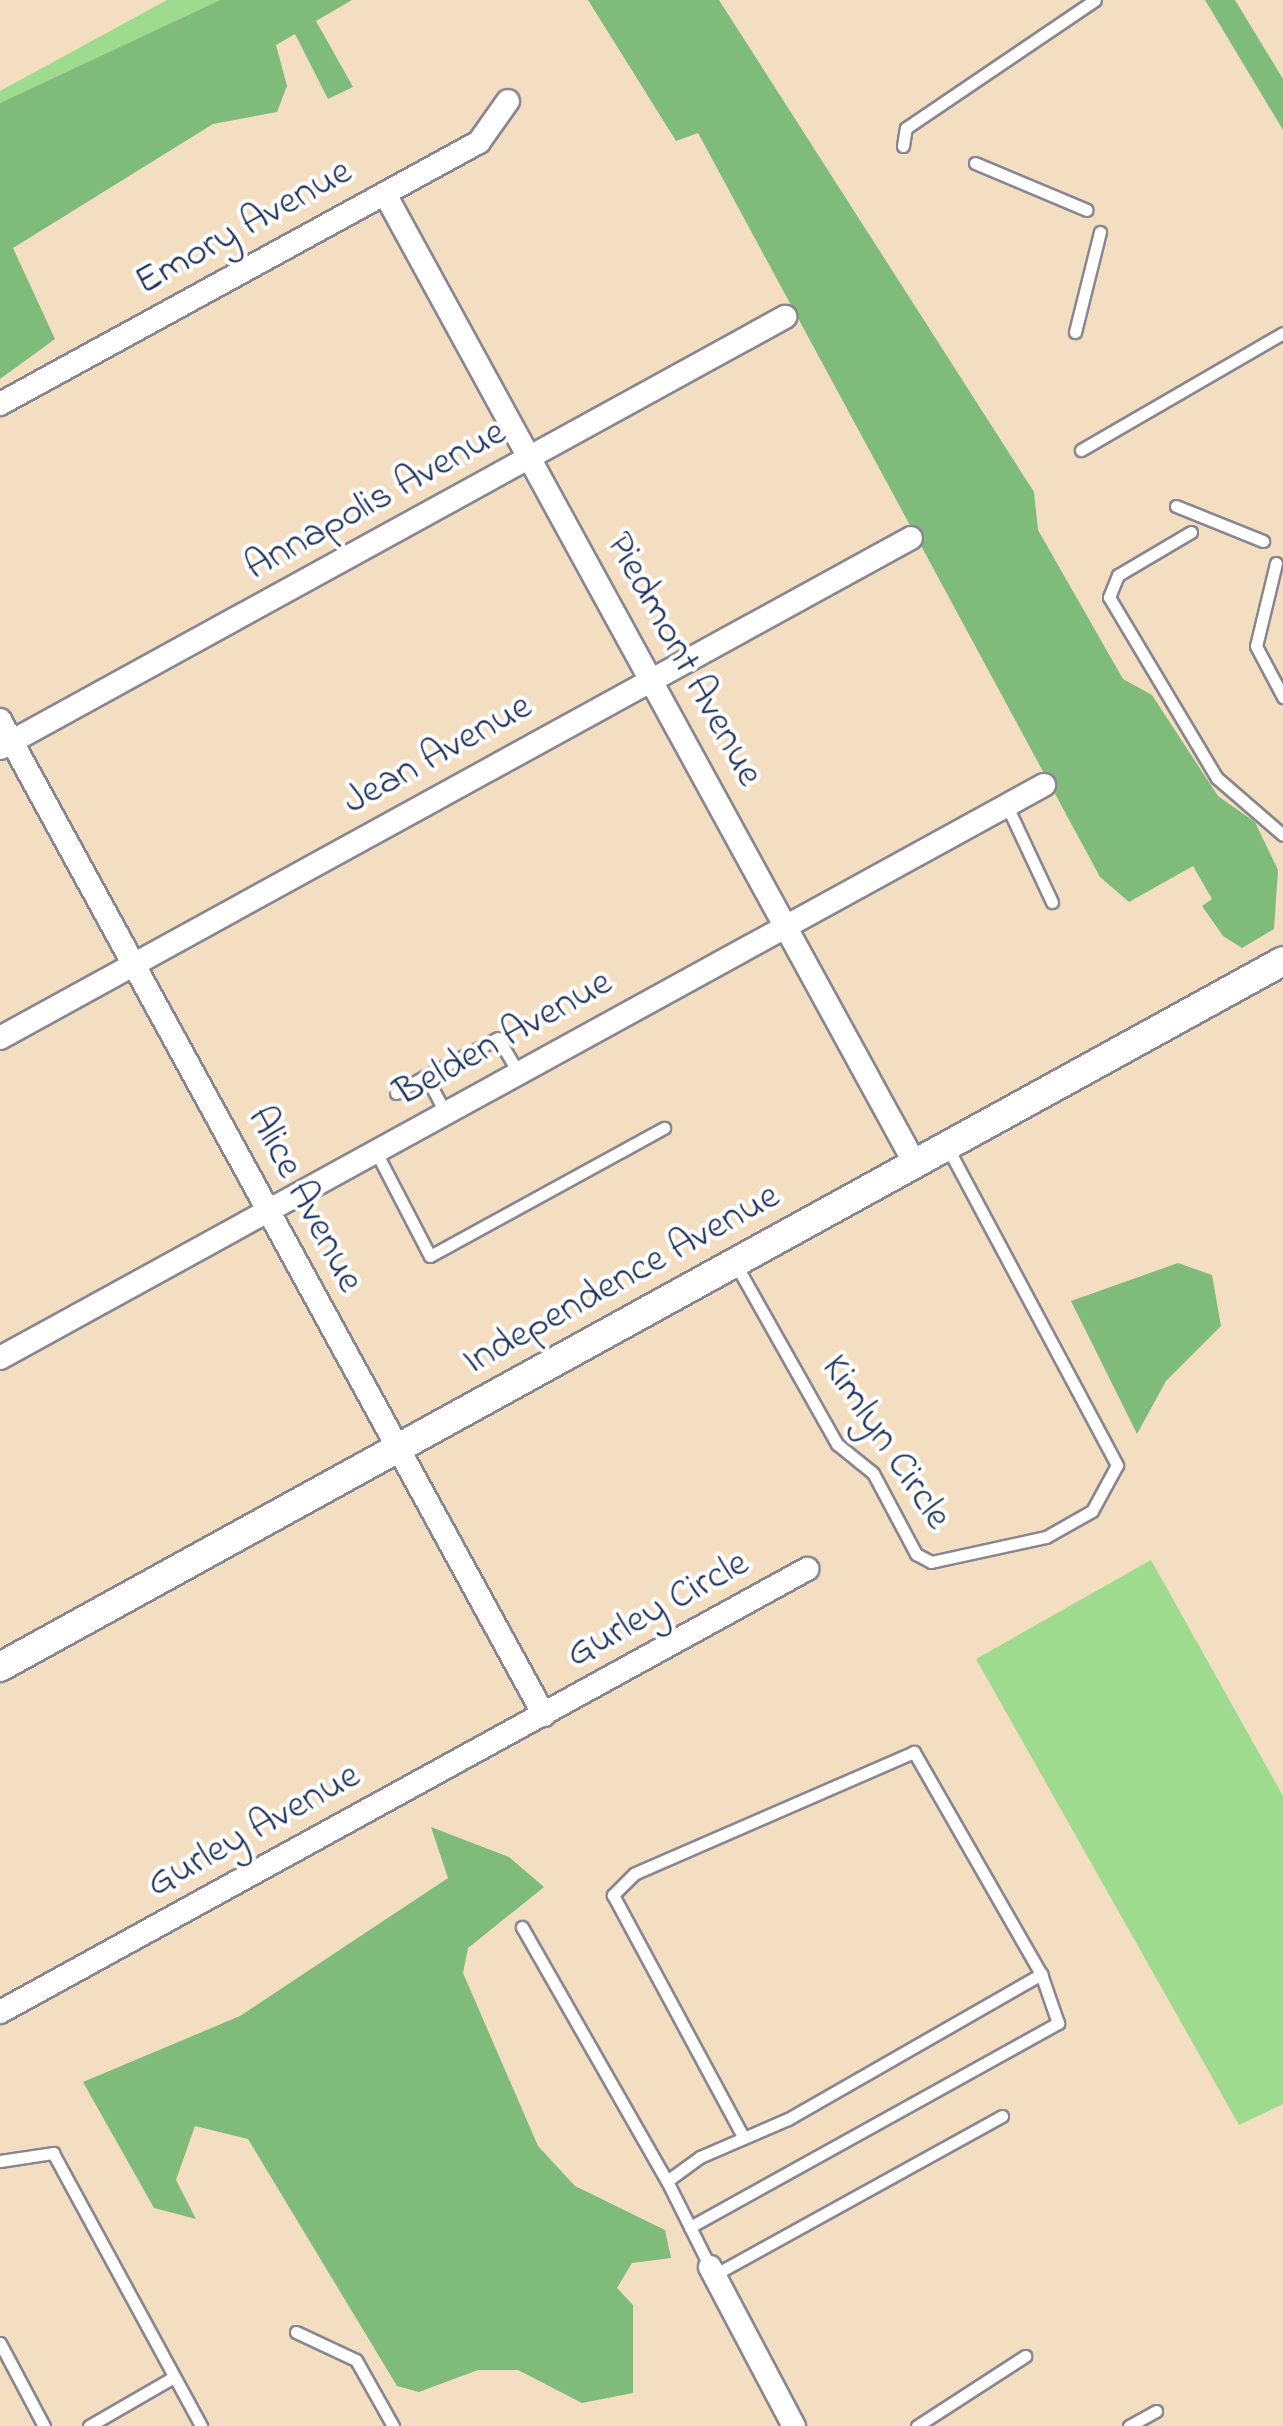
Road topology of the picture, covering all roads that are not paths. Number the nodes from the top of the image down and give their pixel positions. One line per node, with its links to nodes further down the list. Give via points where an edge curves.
1 (1095, 0): 3 (lane, via 906,128)
2 (508, 101): 5 (street, Emory Avenue, via 493,131)
3 (903, 146)
4 (975, 164): 6 (lane)
5 (386, 194): 11 (street, Emory Avenue); 13 (street, Piedmont Avenue)
6 (1088, 210)
7 (1100, 232): 9 (lane)
8 (786, 316): 13 (street, Annapolis Avenue)
9 (1075, 332)
10 (1283, 333): 12 (lane)
11 (0, 404)
12 (1081, 450)
13 (530, 459): 19 (street, Piedmont Avenue); 22 (street, Annapolis Avenue)
14 (1176, 506): 17 (lane)
15 (1191, 532): 25 (lane, via 1118,575 1109,597 1217,778)
16 (911, 538): 19 (street, Jean Avenue)
17 (1263, 540)
18 (1276, 563): 20 (lane, via 1256,646)
19 (650, 681): 27 (street, Piedmont Avenue); 29 (street, Jean Avenue)
20 (1283, 697)
21 (0, 720): 22 (street, Alice Avenue)
22 (6, 745): 29 (street, Alice Avenue)
23 (1044, 785): 24 (street, Belden Avenue)
24 (1007, 806): 26 (lane); 27 (street, Belden Avenue)
25 (1283, 835)
26 (1052, 902)
27 (787, 928): 31 (street, Belden Avenue); 38 (street, Piedmont Avenue)
28 (1283, 961): 36 (street, Independence Avenue)
29 (133, 965): 30 (street, Jean Avenue); 39 (street, Alice Avenue)
30 (0, 1038)
31 (519, 1074): 32 (lane, via 498,1038); 34 (street, Belden Avenue)
32 (426, 1076): 33 (lane); 34 (lane)
33 (396, 1093)
34 (446, 1114): 37 (street, Belden Avenue)
35 (664, 1128): 37 (lane, via 430,1256)
36 (946, 1145): 38 (street, Independence Avenue); 40 (lane, Kimlyn Circle, via 1114,1456 1114,1474 1092,1511 1028,1545 931,1562 916,1554 873,1473 837,1444)
37 (376, 1152): 39 (street, Belden Avenue)
38 (914, 1162): 40 (street, Independence Avenue)
39 (268, 1210): 41 (street, Belden Avenue); 42 (street, Alice Avenue)
40 (735, 1263): 42 (street, Independence Avenue)
41 (0, 1358)
42 (396, 1449): 44 (street, Independence Avenue); 45 (street, Alice Avenue)
43 (807, 1569): 45 (street, Gurley Circle)
44 (0, 1667)
45 (544, 1715): 48 (street, Gurley Avenue)
46 (522, 1927): 52 (lane)
47 (1041, 1974): 50 (lane, via 788,2118); 50 (lane, via 914,1752 634,1874 614,1895); 53 (lane, via 1058,2023)
48 (0, 2012)
49 (1002, 2116): 54 (lane)
50 (742, 2135): 52 (lane)
51 (0, 2161): 58 (lane, via 53,2153)
52 (667, 2181): 53 (lane)
53 (690, 2227): 54 (lane)
54 (712, 2271): 64 (street)
55 (296, 2332): 63 (lane, via 356,2360)
56 (0, 2342): 60 (lane)
57 (1025, 2356): 65 (lane)
58 (174, 2377): 61 (lane); 62 (lane)
59 (1156, 2411): 66 (lane)
60 (44, 2426)
61 (89, 2426)
62 (201, 2426)
63 (393, 2426)
64 (794, 2426)
65 (917, 2426)
66 (1129, 2426)

